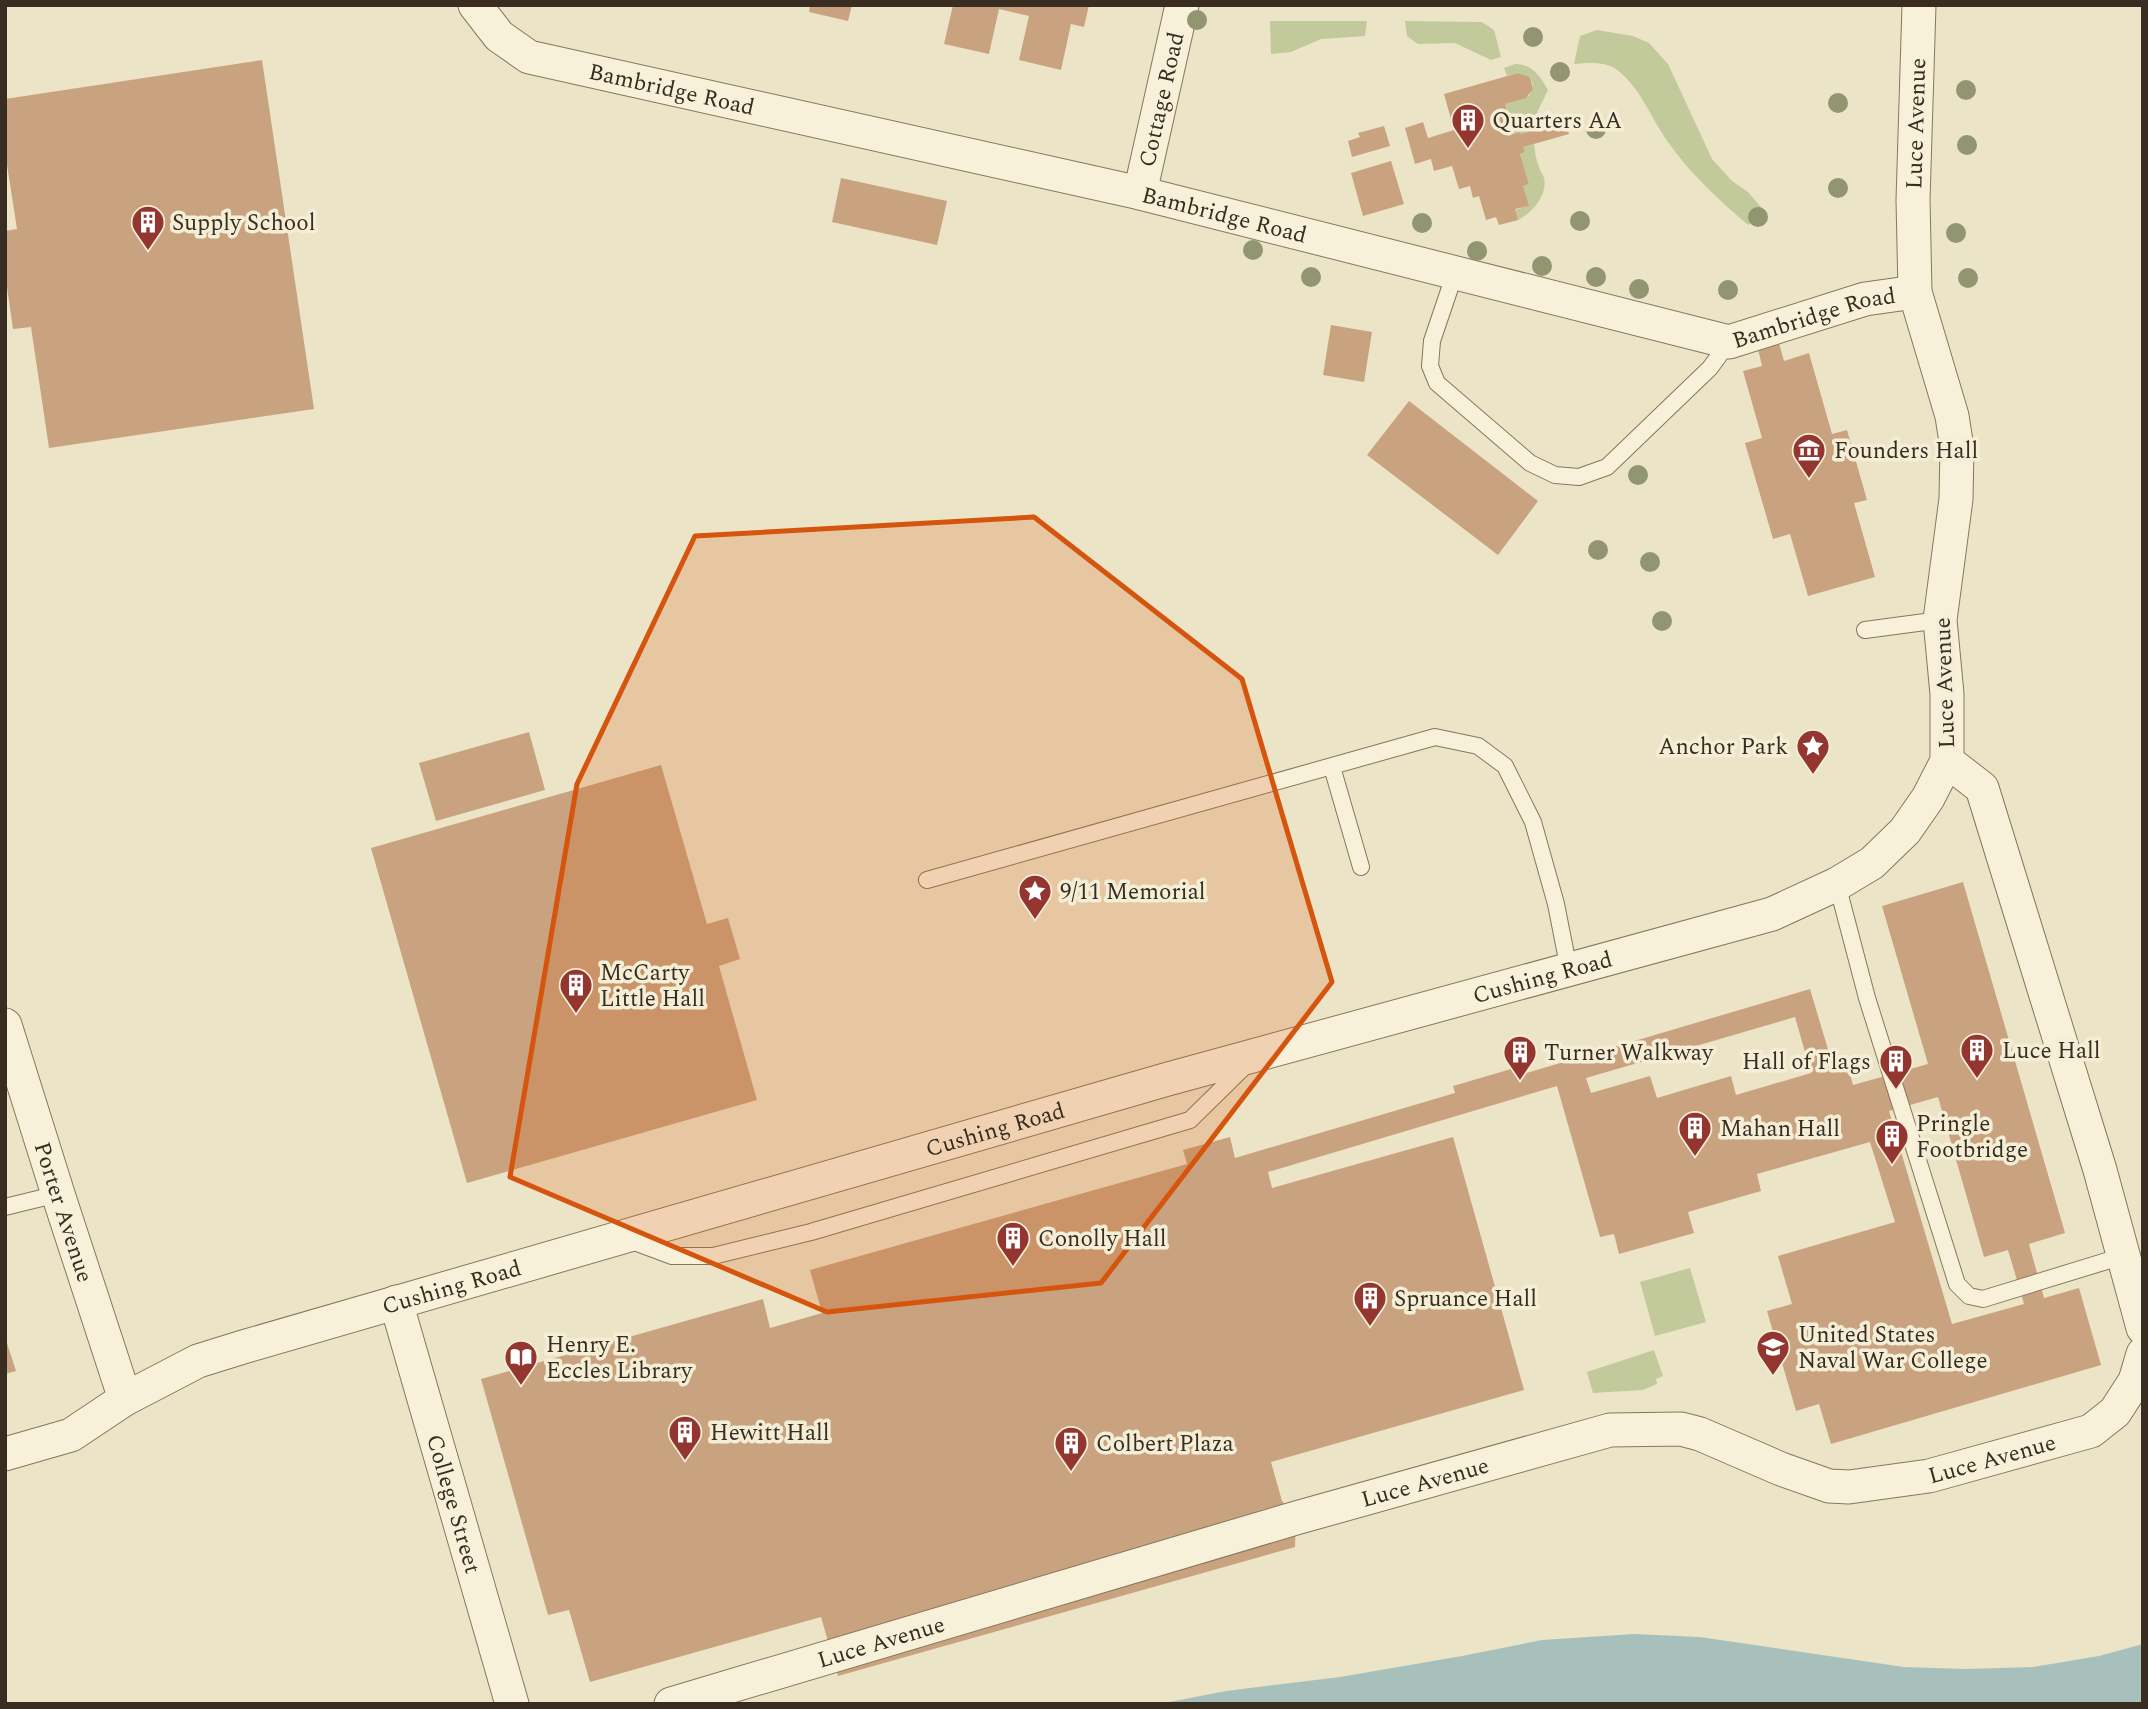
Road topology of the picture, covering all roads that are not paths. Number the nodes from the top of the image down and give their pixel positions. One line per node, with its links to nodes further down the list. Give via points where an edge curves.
1 (475, 5): 4 (street, Bambridge Road, via 499,37 529,57)
2 (1182, 5): 4 (street, Cottage Road)
3 (1919, 5): 6 (street, Luce Avenue)
4 (1140, 193): 5 (street, Bambridge Road)
5 (1455, 273): 7 (street, Bambridge Road); 7 (lane, via 1432,341 1430,366 1437,383 1530,463 1555,475 1579,477 1607,467 1710,368)
6 (1915, 292): 7 (street, Bambridge Road, via 1865,299); 8 (street, Luce Avenue, via 1957,448 1956,499)
7 (1729, 342)
8 (1940, 620): 9 (lane); 10 (street, Luce Avenue)
9 (1865, 630)
10 (1947, 761): 14 (street, Cushing Road, via 1905,831 1872,863); 21 (street, Luce Avenue, via 1982,788)
11 (1332, 766): 12 (lane); 13 (lane); 15 (lane, via 1435,737 1478,746 1505,766 1532,822)
12 (1361, 867)
13 (927, 880)
14 (1837, 884): 15 (street, Cushing Road, via 1772,914); 21 (lane, via 1867,998 1957,1284 1969,1296 1983,1299)
15 (1569, 970): 17 (street, Cushing Road)
16 (5, 1025): 18 (street, Porter Avenue)
17 (1257, 1054): 20 (street, Cushing Road); 20 (lane, via 1189,1120 811,1232 713,1256 672,1256)
18 (58, 1194): 19 (lane); 25 (street, Porter Avenue)
19 (5, 1207)
20 (623, 1238): 22 (street, Cushing Road)
21 (2123, 1256): 23 (street, Luce Avenue)
22 (396, 1302): 25 (street, Cushing Road, via 198,1361); 27 (street, College Street)
23 (2143, 1328)
24 (2143, 1354): 28 (street, Luce Avenue, via 2135,1381 2115,1412 2091,1431 1929,1476 1829,1486 1681,1429 1610,1430)
25 (125, 1399): 26 (street, Cushing Road, via 71,1435)
26 (5, 1454)
27 (512, 1704)
28 (671, 1704)

